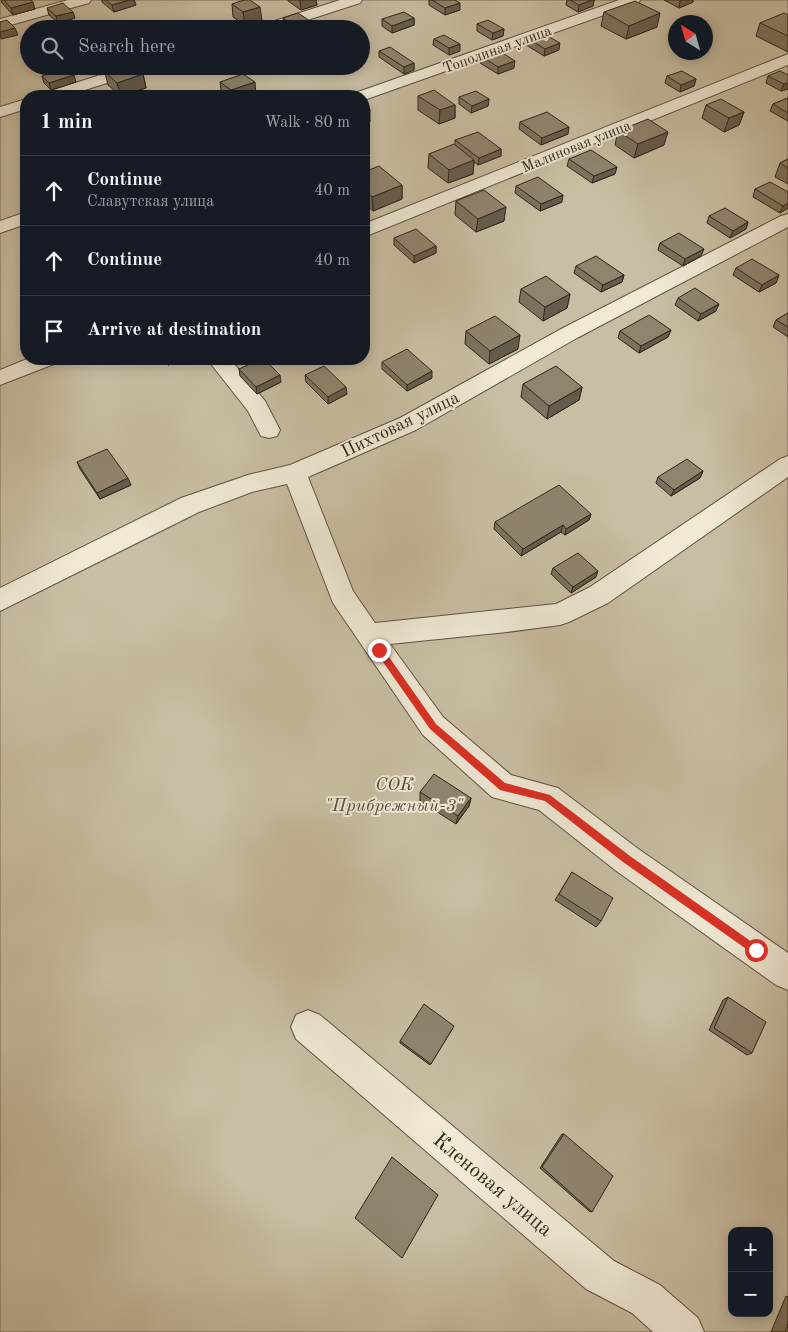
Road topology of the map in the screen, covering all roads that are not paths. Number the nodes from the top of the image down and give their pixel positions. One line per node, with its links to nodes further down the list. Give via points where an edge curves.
1 (84, 0): 5 (street)
2 (355, 0): 4 (street)
3 (633, 0): 9 (street, Тополиная улица)
4 (292, 20)
5 (0, 24)
6 (788, 59): 15 (street, Малиновая улица, via 447,189)
7 (116, 75): 8 (street)
8 (69, 90)
9 (370, 93)
10 (20, 106): 11 (street)
11 (0, 112)
12 (20, 220): 14 (street)
13 (788, 220): 21 (street, Пихтовая улица, via 570,333 408,424)
14 (0, 227)
15 (370, 228)
16 (31, 365): 18 (street)
17 (223, 365): 19 (street, via 257,407)
18 (0, 378)
19 (270, 430)
20 (788, 465): 23 (street, via 599,595 560,614)
21 (295, 472): 22 (street, Пихтовая улица, via 248,484 190,505); 23 (street, via 342,595)
22 (0, 600)
23 (368, 635): 24 (street, via 433,726 503,787 547,798 626,859)
24 (788, 973)
25 (308, 1027): 26 (street, Кленовая улица, via 600,1275 646,1298)
26 (684, 1332)

